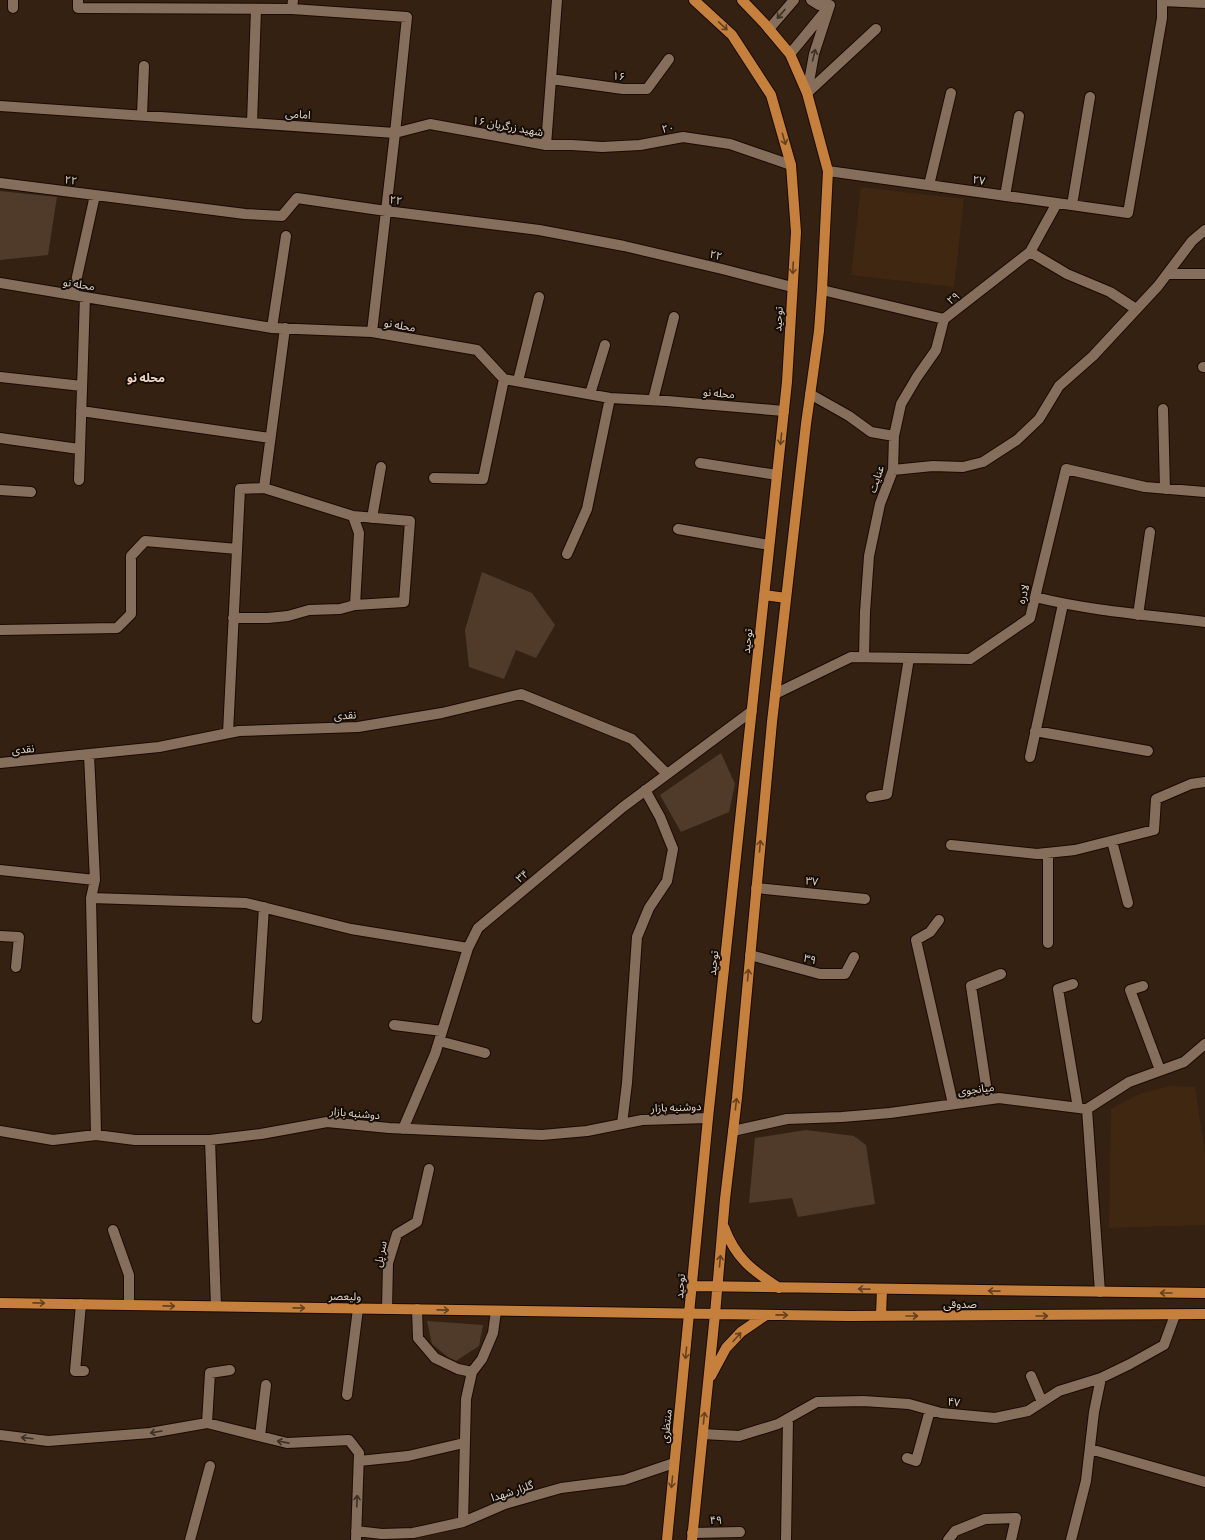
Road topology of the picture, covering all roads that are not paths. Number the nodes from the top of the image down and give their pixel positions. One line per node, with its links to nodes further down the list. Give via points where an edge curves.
1 (557, 0): 18 (street, ۱۶ شهید زرگریان)
2 (694, 0): 28 (main road, توحید, one-way to 28, via 732,36 771,95)
3 (742, 0): 13 (main road)
4 (794, 0): 13 (street, one-way to 13)
5 (811, 0): 7 (street, via 819,5)
6 (1162, 1): 8 (street); 35 (street, ۲۷, via 1162,18 1128,213)
7 (832, 2): 15 (street); 19 (street, one-way to 7, via 814,54)
8 (1205, 3)
9 (78, 4): 10 (street)
10 (215, 4): 12 (street)
11 (293, 4): 12 (street); 26 (street, via 407,17)
12 (256, 9): 25 (street)
13 (769, 29): 15 (main road)
14 (876, 29): 19 (street)
15 (790, 54): 19 (main road)
16 (669, 58): 18 (street, ۱۶, via 647,89 623,89)
17 (144, 66): 23 (street)
18 (551, 79): 27 (street, ۱۶ شهید زرگریان)
19 (807, 93): 29 (main road)
20 (951, 93): 31 (street)
21 (1090, 97): 35 (street)
22 (0, 106): 23 (street, امامی)
23 (142, 115): 25 (street, امامی)
24 (1019, 116): 33 (street)
25 (252, 123): 26 (street, امامی)
26 (395, 133): 27 (street, ۱۶ شهید زرگریان, via 430,124); 36 (street)
27 (546, 145): 28 (street, ۲۰, via 640,145 683,137 730,144)
28 (791, 165): 43 (main road, توحید, one-way to 43, via 796,232)
29 (828, 171): 31 (street, ۲۷); 44 (main road)
30 (0, 183): 32 (street, ۲۲)
31 (929, 185): 33 (street, ۲۷)
32 (96, 195): 36 (street, ۲۲, via 245,214 282,216 297,198); 45 (street)
33 (1005, 196): 34 (street, ۲۷)
34 (1057, 203): 35 (street, ۲۷); 39 (street, ۲۹)
35 (1072, 205)
36 (386, 211): 43 (street, ۲۲, via 539,230 624,246); 53 (street)
37 (1205, 230): 40 (street, via 1192,241)
38 (286, 236): 51 (street)
39 (1030, 252): 48 (street, via 1067,274 1110,292); 50 (street, ۲۹)
40 (1167, 274): 41 (street); 48 (street)
41 (1205, 274)
42 (0, 283): 45 (street, محله نو)
43 (792, 287): 65 (main road, توحید)
44 (822, 290): 50 (street, ۲۹); 60 (main road)
45 (74, 295): 46 (street, محله نو)
46 (85, 297): 51 (street, محله نو); 58 (street)
47 (539, 297): 57 (street)
48 (1136, 309): 72 (street, via 1093,356 1058,386 1039,419 1017,440 983,462 963,468 934,466)
49 (674, 317): 62 (street)
50 (944, 320): 66 (street, عنایت, via 936,350 901,404)
51 (272, 328): 52 (street, محله نو)
52 (285, 328): 53 (street, محله نو); 68 (street)
53 (372, 332): 56 (street, محله نو, via 477,350)
54 (605, 345): 59 (street)
55 (0, 377): 58 (street)
56 (504, 379): 57 (street, محله نو); 74 (street, via 483,480)
57 (518, 381): 59 (street, محله نو)
58 (82, 386): 64 (street)
59 (590, 394): 61 (street, محله نو)
60 (810, 394): 66 (street, via 871,432); 90 (main road)
61 (610, 398): 62 (street, محله نو); 87 (street, via 586,509)
62 (653, 400): 65 (street, محله نو)
63 (1163, 409): 77 (street)
64 (81, 411): 68 (street); 69 (street)
65 (784, 411): 73 (main road, توحید, one-way to 73)
66 (894, 436): 72 (street, عنایت)
67 (0, 438): 69 (street)
68 (270, 438): 76 (street)
69 (79, 449): 75 (street)
70 (700, 463): 73 (street)
71 (381, 467): 82 (street)
72 (893, 470): 97 (street, عنایت, via 880,504 870,556)
73 (777, 475): 85 (main road, توحید)
74 (434, 478)
75 (79, 480)
76 (264, 488): 81 (street); 86 (street, via 240,489)
77 (1165, 489): 80 (street, لادره); 89 (street, لادره, via 1066,469)
78 (0, 490): 79 (street)
79 (31, 492)
80 (1205, 492)
81 (353, 516): 82 (street); 92 (street, via 359,533)
82 (372, 518): 92 (street, via 410,521 404,602)
83 (678, 529): 85 (street)
84 (1150, 532): 93 (street)
85 (770, 545): 88 (main road, توحید)
86 (237, 549): 94 (street); 96 (street, via 145,541 131,556 131,614 117,628)
87 (567, 554)
88 (764, 595): 90 (main road); 100 (main road, توحید)
89 (1035, 597): 91 (street); 98 (street, لادره, via 1030,618 970,659)
90 (786, 598): 99 (main road)
91 (1063, 604): 93 (street); 101 (street)
92 (355, 605): 94 (street, via 340,609 309,610 288,616)
93 (1138, 615): 95 (street)
94 (233, 618): 102 (street)
95 (1205, 622)
96 (0, 630)
97 (864, 657): 98 (street, لادره); 99 (street, لادره, via 851,657)
98 (908, 658): 110 (street, via 887,794)
99 (775, 694): 116 (main road, one-way to 99)
100 (752, 711): 107 (street, ۳۴); 140 (main road, توحید)
101 (1035, 731): 103 (street); 105 (street)
102 (228, 733): 104 (street, نقدی, via 159,747); 107 (street, نقدی, via 358,727 442,713 521,694 632,739)
103 (1148, 751)
104 (89, 754): 106 (street, نقدی); 115 (street)
105 (1030, 757)
106 (0, 763)
107 (667, 774): 109 (street, ۳۴)
108 (1205, 782): 111 (street, via 1191,784 1156,799 1154,830)
109 (645, 790): 124 (street, ۳۴, via 478,928); 141 (street, via 673,849 666,881 649,908 638,938)
110 (871, 797)
111 (1112, 841): 113 (street, via 1075,850); 119 (street)
112 (951, 845): 113 (street)
113 (1048, 853): 123 (street)
114 (0, 870): 115 (street)
115 (95, 880): 117 (street)
116 (756, 888): 118 (street, ۳۷); 125 (main road)
117 (92, 898): 120 (street, via 246,902); 145 (street)
118 (865, 899)
119 (1128, 903)
120 (264, 907): 124 (street, via 352,929); 131 (street)
121 (939, 920): 138 (street, via 930,932 916,940)
122 (0, 936): 127 (street, via 20,937)
123 (1048, 943)
124 (468, 948): 133 (street, ۳۴)
125 (750, 955): 126 (street, ۳۹, via 820,974 845,974); 144 (main road, one-way to 125)
126 (854, 957)
127 (16, 967)
128 (1002, 974): 137 (street, via 971,986)
129 (1073, 984): 139 (street, via 1058,989)
130 (1142, 986): 136 (street, via 1130,990)
131 (258, 1018)
132 (394, 1025): 133 (street)
133 (441, 1036): 135 (street); 142 (street, ۳۴)
134 (1205, 1044): 136 (street, via 1184,1062)
135 (485, 1053)
136 (1160, 1070): 139 (street, via 1129,1082)
137 (988, 1099): 138 (street, میانجوی); 139 (street, میانجوی, via 999,1098)
138 (953, 1104): 144 (street, میانجوی, via 890,1113 787,1119)
139 (1083, 1108): 154 (street)
140 (708, 1118): 141 (street, دوشنبه بازار, via 642,1120); 150 (main road, توحید)
141 (622, 1124): 142 (street, دوشنبه بازار, via 587,1131 542,1135)
142 (403, 1129): 146 (street, دوشنبه بازار, via 327,1122 269,1133)
143 (0, 1131): 145 (street, دوشنبه بازار, via 53,1140)
144 (733, 1131): 148 (main road)
145 (96, 1135): 146 (street, دوشنبه بازار, via 135,1140)
146 (210, 1140): 159 (street)
147 (429, 1169): 161 (street, سر پل, via 417,1222 397,1234 388,1263)
148 (723, 1225): 151 (main road, one-way to 148); 152 (main road, via 730,1243 741,1259 759,1275)
149 (113, 1230): 158 (street, via 128,1275)
150 (692, 1286): 151 (main road, صدوقی); 164 (main road, توحید)
151 (718, 1287): 152 (main road, صدوقی); 165 (main road)
152 (780, 1288): 153 (main road, صدوقی, one-way to 152)
153 (882, 1289): 154 (main road, صدوقی, one-way to 153); 169 (main road)
154 (1100, 1292): 155 (main road, صدوقی, one-way to 154)
155 (1205, 1293)
156 (0, 1303): 157 (main road, ولیعصر, one-way to 157)
157 (81, 1304): 158 (main road, ولیعصر); 171 (street, via 75,1371)
158 (129, 1305): 159 (main road, ولیعصر, one-way to 159)
159 (216, 1306): 160 (main road, ولیعصر, one-way to 160)
160 (358, 1308): 161 (main road, ولیعصر); 177 (street)
161 (387, 1309): 162 (main road, ولیعصر)
162 (417, 1309): 163 (main road, ولیعصر, one-way to 163); 172 (street, via 418,1338 435,1358 458,1369)
163 (496, 1311): 164 (main road, ولیعصر); 172 (street, via 494,1333 482,1359)
164 (690, 1314): 165 (main road, ولیعصر); 189 (main road, منتظری, one-way to 189)
165 (715, 1314): 167 (main road, صدوقی); 175 (main road)
166 (1205, 1314): 168 (main road, صدوقی)
167 (766, 1315): 169 (main road, صدوقی, one-way to 169); 175 (main road, one-way to 167, via 726,1348 741,1332)
168 (1174, 1315): 169 (main road, صدوقی, one-way to 168); 174 (street, ۴۷, via 1164,1345)
169 (881, 1316)
170 (230, 1370): 181 (street, via 210,1373)
171 (84, 1371)
172 (472, 1372): 185 (street, via 466,1399)
173 (1031, 1376): 178 (street)
174 (1101, 1378): 178 (street, ۴۷, via 1060,1391); 186 (street)
175 (708, 1381): 182 (main road, one-way to 175)
176 (266, 1385): 184 (street)
177 (347, 1395)
178 (1042, 1402): 179 (street, ۴۷, via 1028,1411 995,1418)
179 (930, 1410): 180 (street, ۴۷, via 909,1404 871,1401 817,1402); 187 (street, via 916,1461)
180 (788, 1419): 182 (street, ۴۷, via 739,1436); 198 (street)
181 (207, 1423): 183 (street, one-way to 183, via 150,1433 48,1441); 184 (street)
182 (703, 1434): 195 (main road)
183 (0, 1435)
184 (260, 1436): 188 (street, one-way to 184, via 359,1453 349,1440 287,1443)
185 (464, 1443): 188 (street, via 408,1456); 192 (street)
186 (1090, 1449): 191 (street); 201 (street, via 1086,1481)
187 (907, 1458)
188 (358, 1461): 194 (street, one-way to 188)
189 (674, 1464): 192 (street, گلزار شهدا, via 624,1480 561,1488 505,1504); 197 (main road, منتظری, one-way to 197)
190 (210, 1466): 196 (street)
191 (1205, 1482)
192 (463, 1522): 194 (street, گلزار شهدا, via 414,1533)
193 (740, 1532): 195 (street, ۴۹)
194 (356, 1535)
195 (692, 1536)
196 (190, 1540)
197 (667, 1540)
198 (786, 1540)
199 (948, 1540): 200 (street, via 954,1531 985,1519 1016,1518)
200 (1011, 1540)
201 (1071, 1540)

